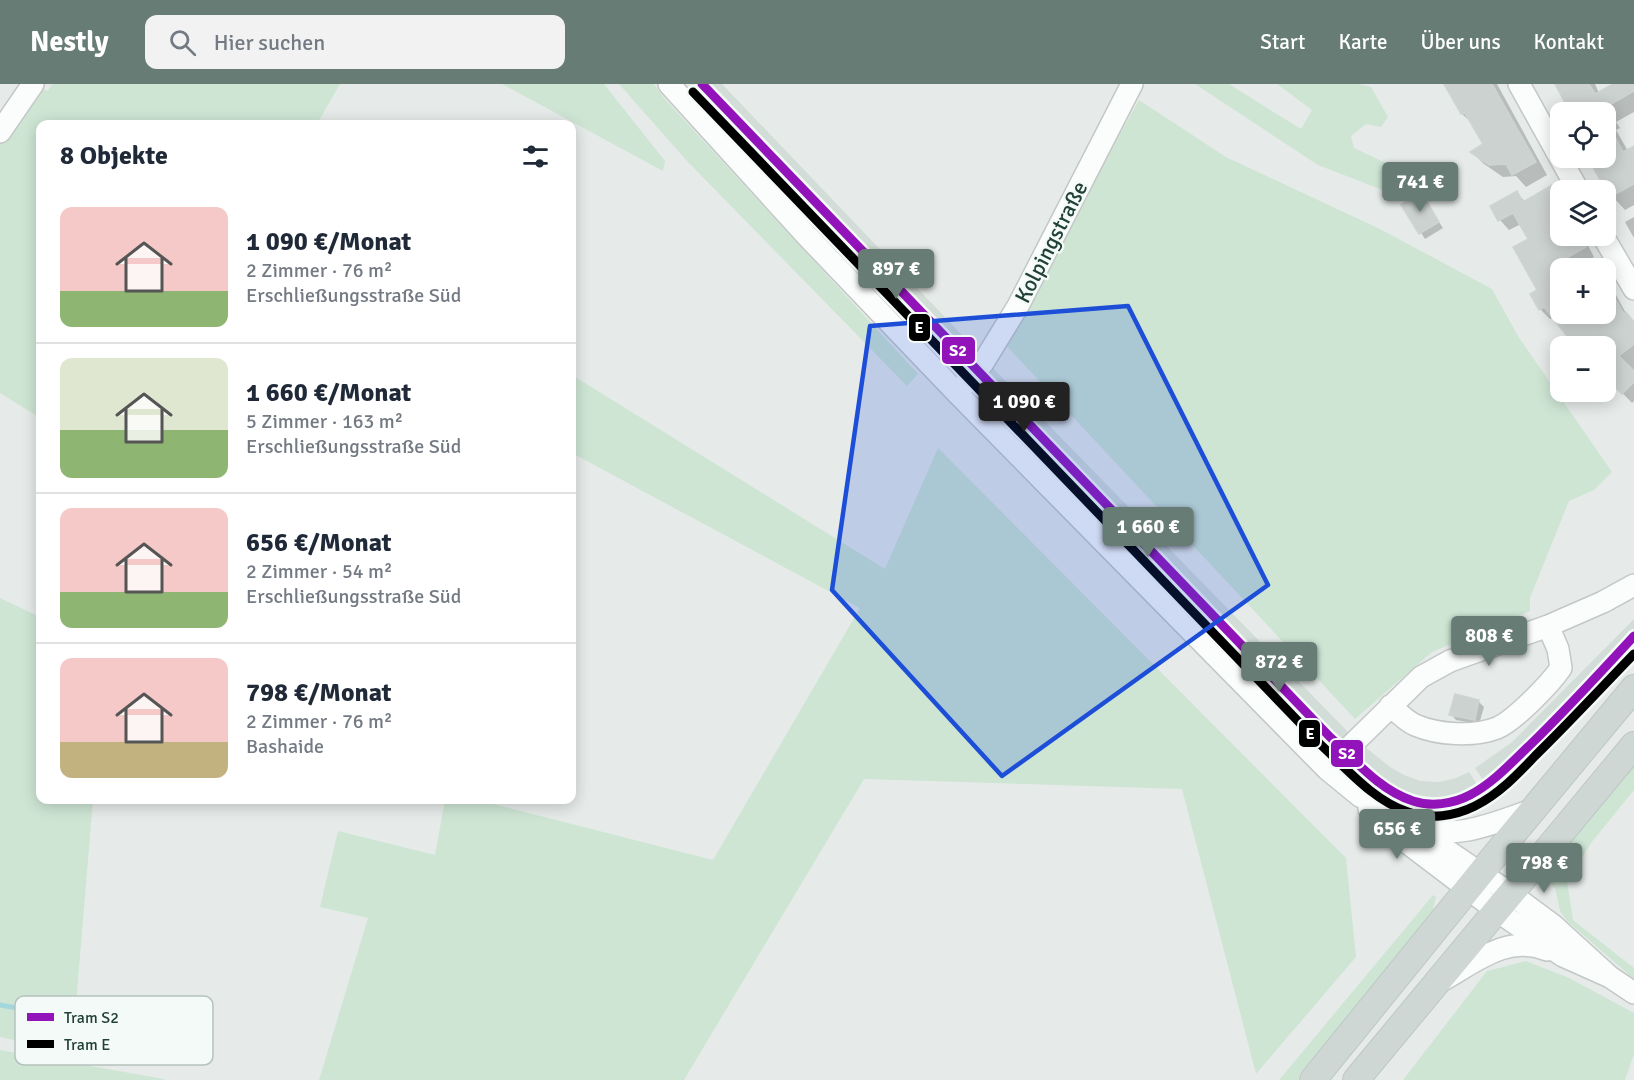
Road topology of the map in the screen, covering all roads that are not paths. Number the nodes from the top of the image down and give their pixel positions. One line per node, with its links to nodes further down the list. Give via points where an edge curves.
1 (33, 84): 5 (street)
2 (669, 84): 9 (street)
3 (1132, 84): 9 (street, Kolpingstraße, via 1018,306 983,363)
4 (1519, 84): 6 (street)
5 (0, 132)
6 (1572, 180)
7 (1609, 246): 8 (street)
8 (1634, 289)
9 (957, 393): 15 (street)
10 (1634, 585): 11 (street)
11 (1548, 626): 13 (street, via 1450,661 1421,677); 13 (street, via 1561,668 1497,728 1461,735 1414,725)
12 (1634, 687): 17 (main road)
13 (1390, 706): 15 (street)
14 (1634, 745): 20 (main road)
15 (1327, 769): 16 (street)
16 (1360, 796): 18 (street); 19 (street, via 1377,820)
17 (1534, 809): 18 (street, via 1459,832 1427,831); 19 (main road)
18 (1408, 824): 19 (street)
19 (1475, 881): 20 (street); 25 (main road)
20 (1504, 903): 21 (street); 22 (street, via 1554,926); 23 (main road)
21 (1563, 956): 22 (street); 23 (street, via 1537,946 1503,947)
22 (1610, 978): 24 (street)
23 (1436, 984): 26 (main road)
24 (1634, 993)
25 (1313, 1080)
26 (1356, 1080)

